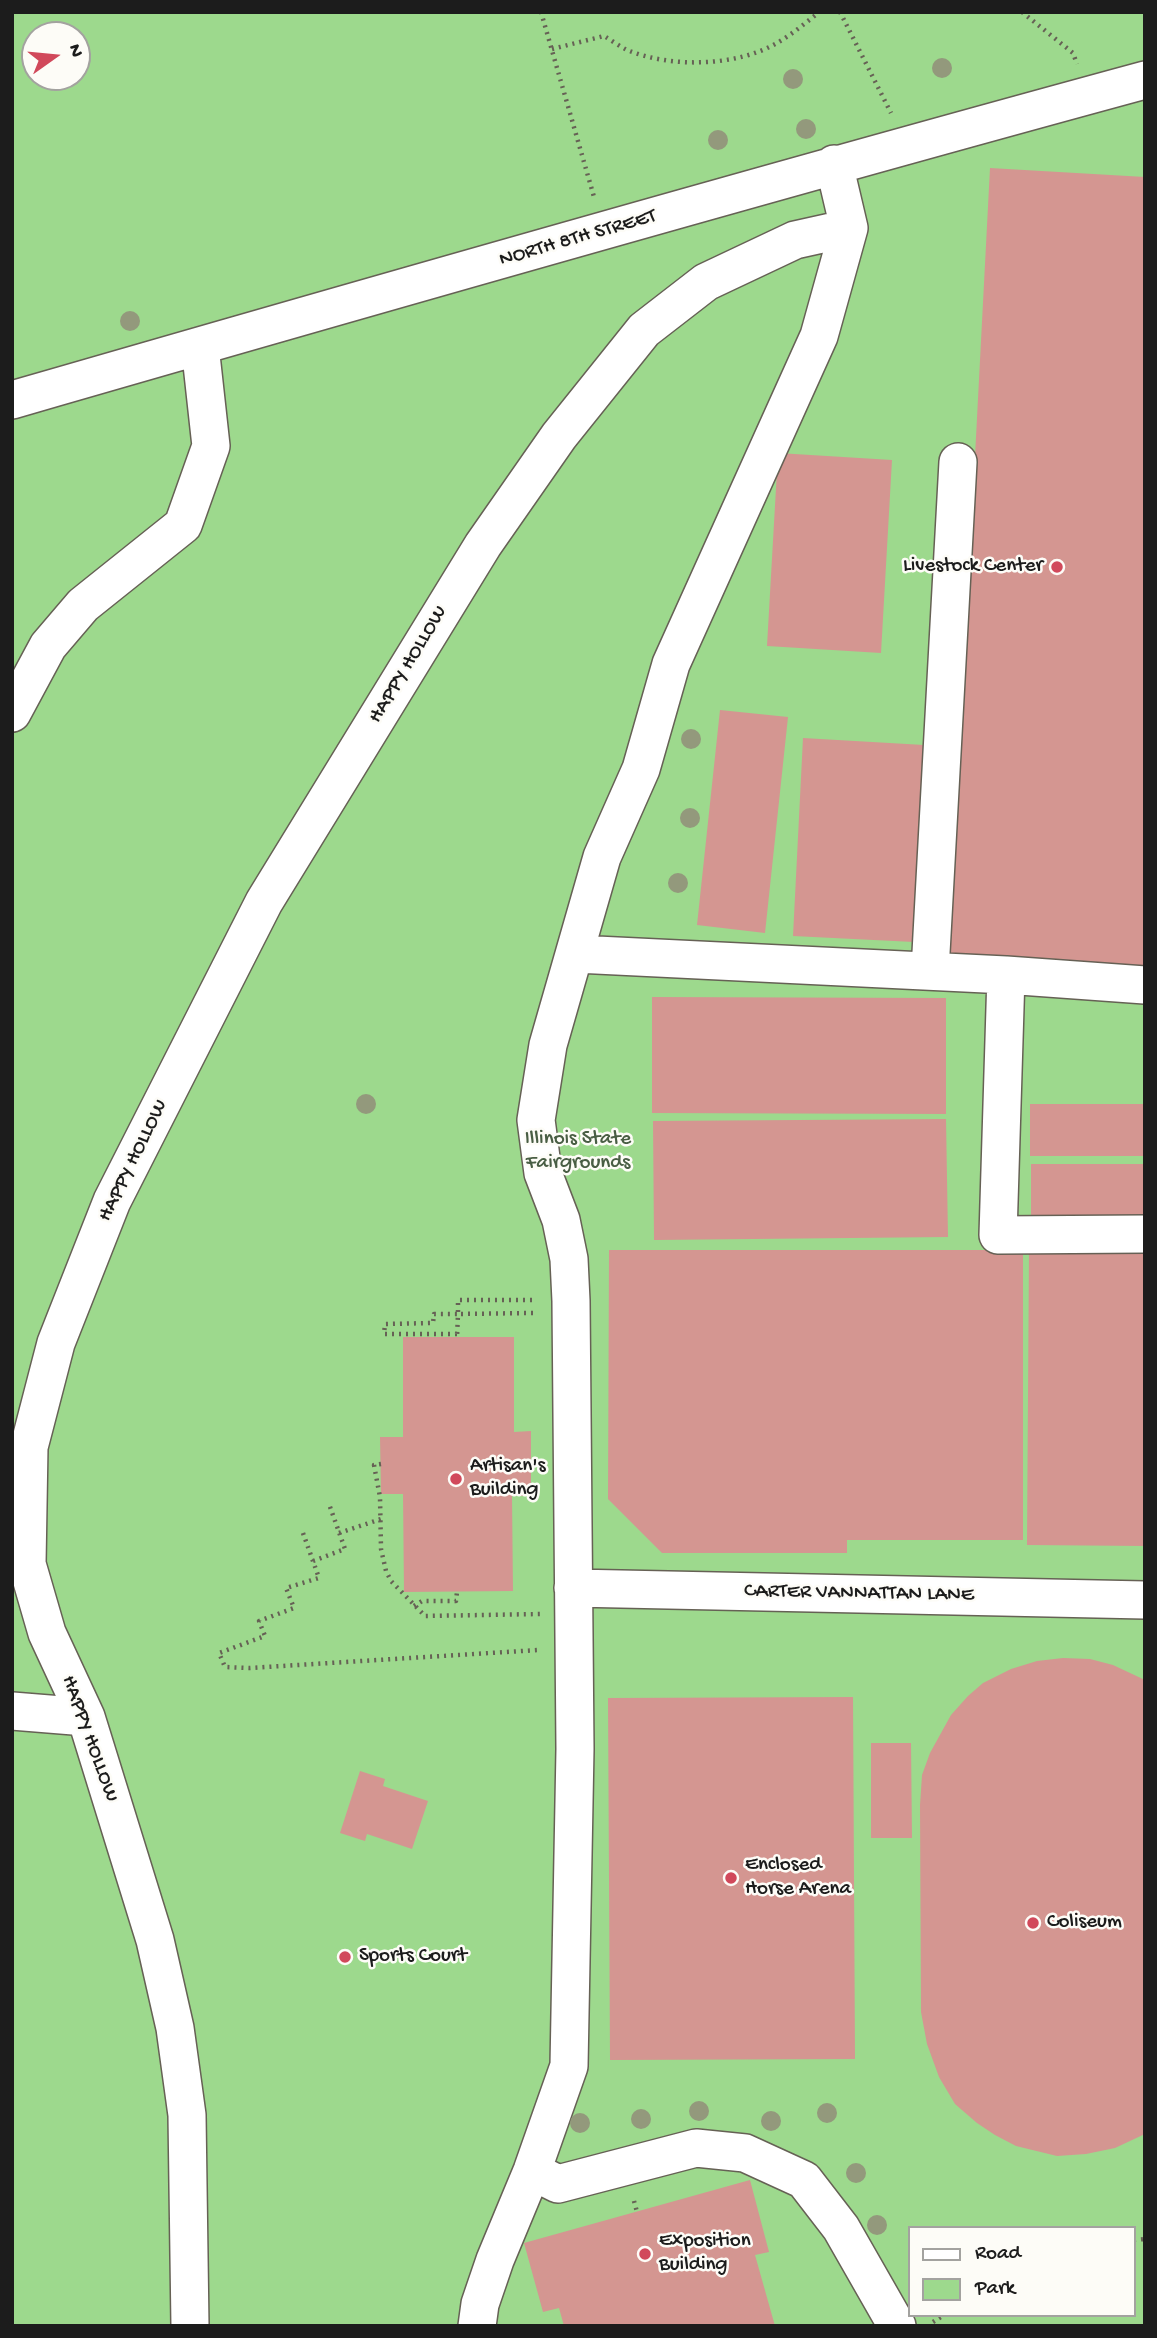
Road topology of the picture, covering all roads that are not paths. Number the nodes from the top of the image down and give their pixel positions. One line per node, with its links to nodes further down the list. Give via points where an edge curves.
1 (1145, 80): 2 (street, NORTH 8TH STREET)
2 (834, 164): 3 (street); 4 (street, NORTH 8TH STREET)
3 (849, 228): 8 (street, via 819,336 671,664 641,769 602,858); 16 (street, HAPPY HOLLOW, via 795,240 706,282 643,330 559,436 483,545 258,914 112,1201 56,1343 29,1447 27,1564 47,1633)
4 (200, 346): 5 (street, NORTH 8TH STREET); 7 (street, via 211,446 183,525 83,605 48,646)
5 (12, 400)
6 (958, 461): 9 (street)
7 (12, 712)
8 (576, 954): 9 (street); 13 (street, via 548,1045 536,1121 543,1173 561,1220 569,1259)
9 (930, 971): 10 (street)
10 (1006, 975): 11 (street); 12 (street, via 998,1235)
11 (1145, 985)
12 (1145, 1234)
13 (573, 1588): 14 (street, CARTER VANNATTAN LANE); 17 (street, via 569,2067)
14 (1145, 1600)
15 (12, 1712): 16 (street)
16 (86, 1717): 18 (street, HAPPY HOLLOW, via 155,1940 175,2028 187,2115)
17 (532, 2171): 19 (street, via 480,2304); 20 (street, via 558,2184 696,2148 745,2153 804,2180 841,2228)
18 (190, 2326)
19 (477, 2326)
20 (897, 2326)

